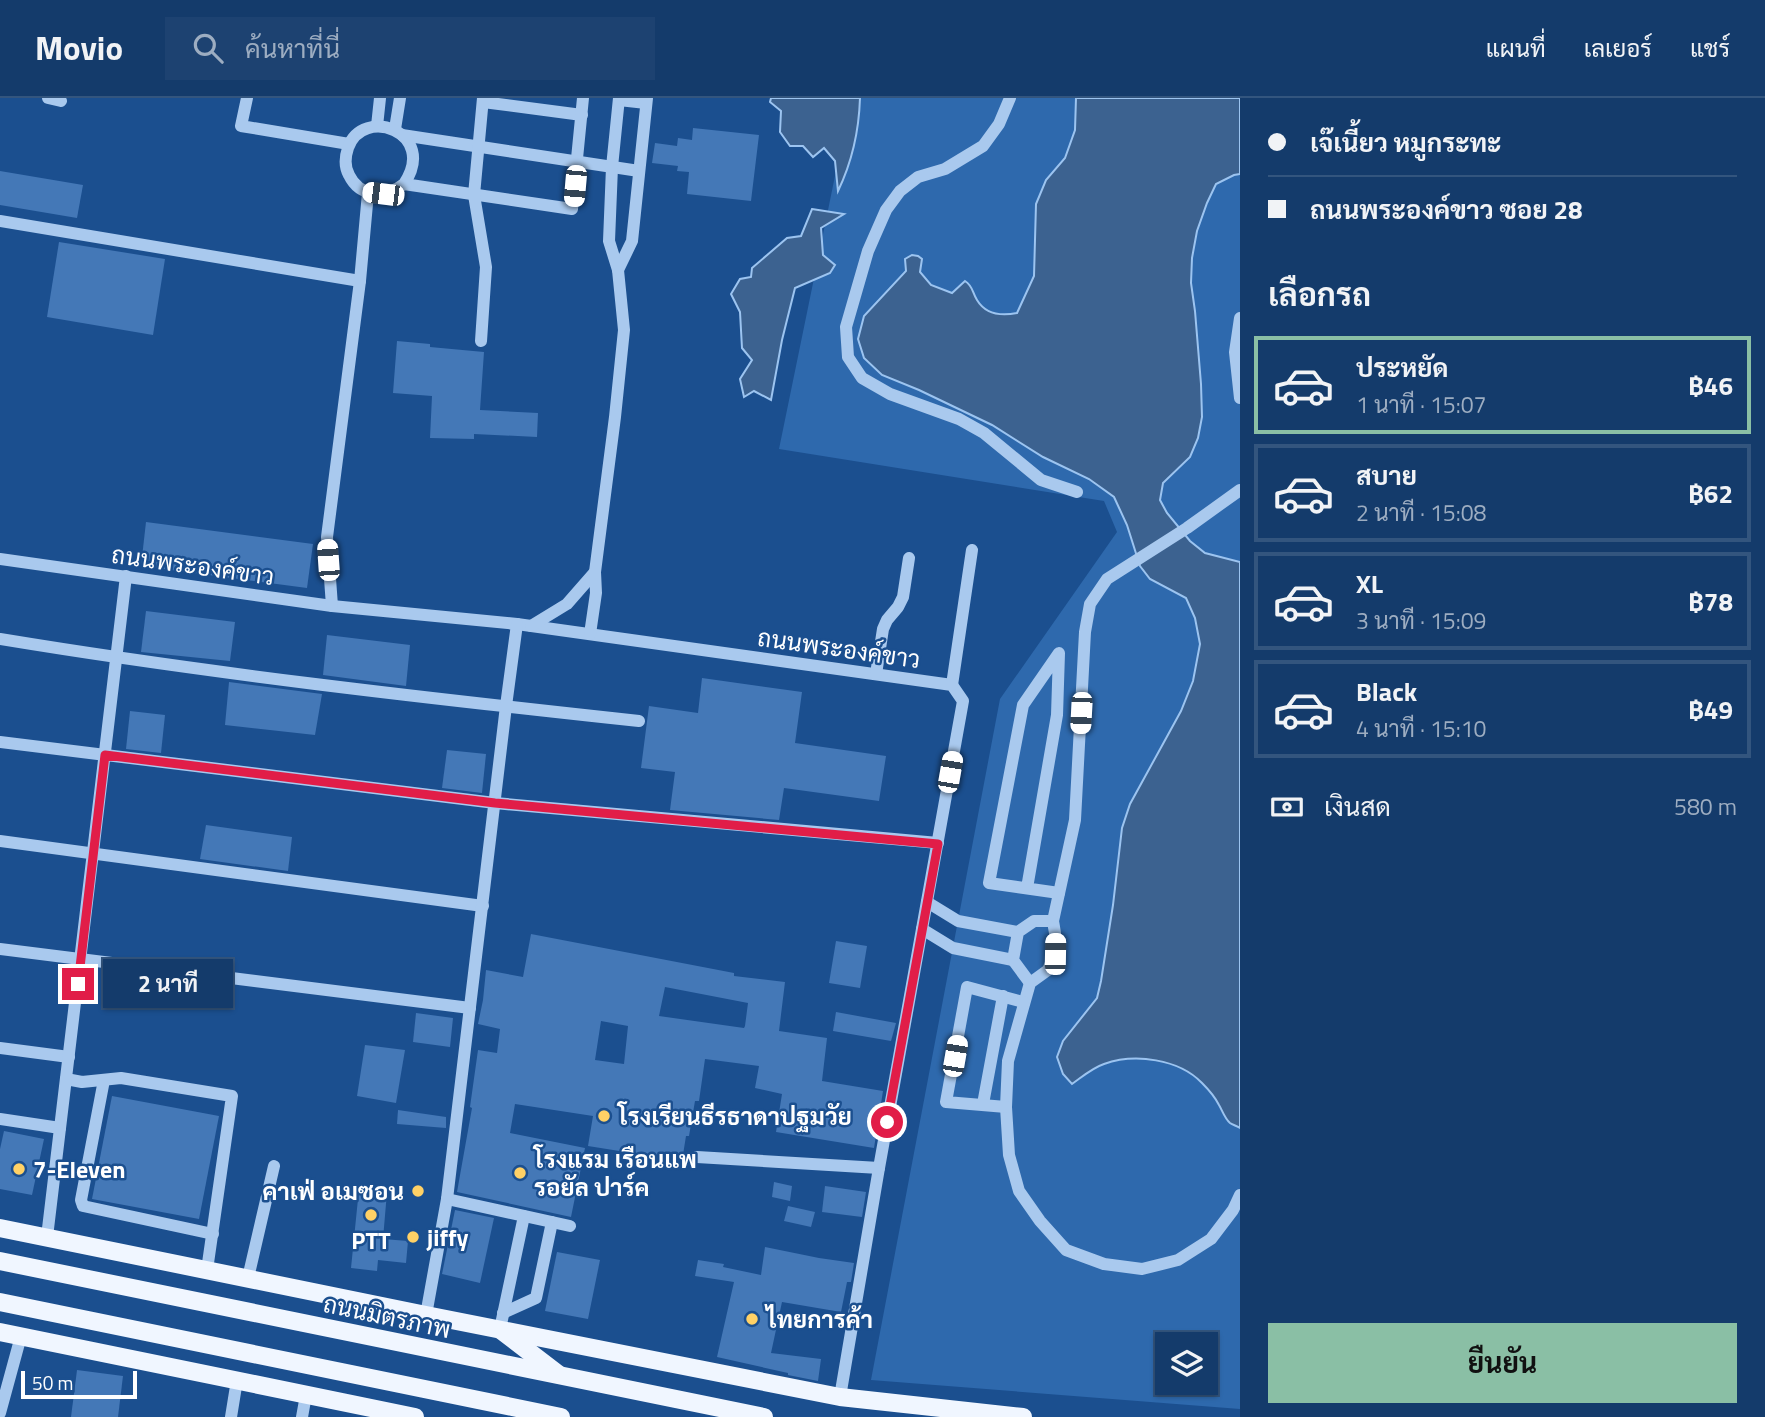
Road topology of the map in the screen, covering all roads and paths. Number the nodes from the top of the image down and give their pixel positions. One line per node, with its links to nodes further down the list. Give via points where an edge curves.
1 (247, 98): 12 (street, via 241,126)
2 (380, 98): 10 (street)
3 (400, 98): 11 (street)
4 (583, 98): 9 (street)
5 (1010, 98): 27 (street, via 983,146 945,169 918,177 886,210 868,251 846,327 848,356 862,378 890,394 959,419 984,433 1041,480)
6 (619, 99): 8 (street); 15 (street)
7 (483, 100): 9 (street); 13 (street)
8 (647, 100): 16 (street)
9 (582, 115): 14 (street)
10 (377, 126): 11 (street); 12 (street)
11 (399, 132): 13 (street); 17 (street, via 414,155)
12 (349, 144): 18 (street, via 347,171 358,187)
13 (479, 146): 14 (street); 19 (street)
14 (577, 162): 15 (street); 19 (street, via 572,209)
15 (612, 167): 16 (street); 21 (street, via 609,241)
16 (639, 171): 21 (street, via 632,242)
17 (404, 184): 18 (street, via 383,194); 19 (street)
18 (368, 192): 22 (street)
19 (474, 195): 24 (street, via 486,267)
20 (0, 221): 22 (street)
21 (618, 270): 31 (street, via 624,330)
22 (360, 281): 33 (street, via 327,537)
23 (1240, 318): 25 (street, via 1235,352)
24 (481, 341)
25 (1240, 398)
26 (1240, 490): 49 (street, via 1107,579 1090,604 1075,820)
27 (1077, 492)
28 (972, 550): 39 (street)
29 (909, 558): 38 (street, via 903,597 883,629)
30 (0, 559): 32 (street, ถนนพระองค์ขาว)
31 (594, 572): 34 (street, via 567,604); 35 (street)
32 (126, 576): 33 (street, ถนนพระองค์ขาว); 37 (street)
33 (332, 606): 34 (street, ถนนพระองค์ขาว)
34 (524, 625): 35 (street, ถนนพระองค์ขาว); 40 (street)
35 (590, 634): 38 (street, ถนนพระองค์ขาว)
36 (0, 639): 37 (street)
37 (116, 658): 40 (street); 43 (street)
38 (876, 674): 39 (street, ถนนพระองค์ขาว)
39 (951, 685): 46 (street, ถนนพระองค์ขาว, via 962,701)
40 (506, 706): 41 (street); 44 (street)
41 (639, 721)
42 (0, 742): 43 (street)
43 (105, 755): 44 (street); 47 (street)
44 (495, 803): 46 (street); 51 (street)
45 (0, 841): 47 (street)
46 (938, 844): 50 (street, ถนนพระองค์ขาว)
47 (93, 853): 51 (street); 56 (street)
48 (1027, 888): 48 (street, via 989,883 1023,705 1059,653 1057,715); 49 (street)
49 (1059, 893): 52 (street)
50 (928, 902): 53 (street, ถนนพระองค์ขาว); 54 (street, via 958,921)
51 (482, 906): 61 (street)
52 (1054, 920): 54 (street, via 1034,920); 58 (street, via 1055,954 1048,970)
53 (922, 929): 57 (street, via 953,948); 72 (street, ถนนพระองค์ขาว)
54 (1018, 932): 57 (street)
55 (0, 949): 56 (street)
56 (80, 959): 61 (street); 63 (street)
57 (1013, 960): 58 (street)
58 (1030, 983): 60 (street)
59 (1003, 996): 60 (street); 66 (street); 66 (street, via 967,987 946,1101)
60 (1023, 1002): 67 (street, via 1008,1060)
61 (470, 1008): 74 (street)
62 (0, 1048): 63 (street)
63 (69, 1057): 64 (street)
64 (66, 1079): 65 (street); 69 (street)
65 (104, 1080): 79 (street, via 83,1206); 79 (street, via 121,1078 232,1096)
66 (983, 1104): 67 (street)
67 (1006, 1107): 73 (street, via 1009,1155 1019,1191 1066,1250 1104,1264 1142,1269 1178,1260 1211,1239)
68 (0, 1119): 69 (street)
69 (60, 1128): 80 (street)
70 (697, 1157): 72 (street)
71 (274, 1166): 83 (street)
72 (879, 1168): 93 (street, ถนนพระองค์ขาว)
73 (1240, 1195)
74 (447, 1199): 75 (street); 85 (street)
75 (524, 1216): 76 (street); 86 (street)
76 (552, 1222): 77 (street); 86 (street, via 536,1298)
77 (570, 1226)
78 (0, 1228): 80 (main road)
79 (213, 1234): 82 (street)
80 (47, 1237): 82 (main road)
81 (0, 1261): 90 (main road, ถนนมิตรภาพ)
82 (207, 1270): 83 (main road)
83 (248, 1278): 85 (main road)
84 (0, 1302): 98 (main road)
85 (426, 1315): 86 (main road)
86 (501, 1321): 90 (main road); 93 (main road)
87 (0, 1326): 89 (main road)
88 (0, 1332): 89 (main road)
89 (21, 1336): 91 (main road); 94 (street)
90 (561, 1376): 99 (main road, ถนนมิตรภาพ)
91 (237, 1380): 92 (main road); 96 (street)
92 (306, 1395): 95 (main road); 97 (street)
93 (840, 1397): 100 (main road)
94 (0, 1413)
95 (408, 1416)
96 (232, 1417)
97 (302, 1417)
98 (561, 1417)
99 (764, 1417)
100 (1023, 1417)

